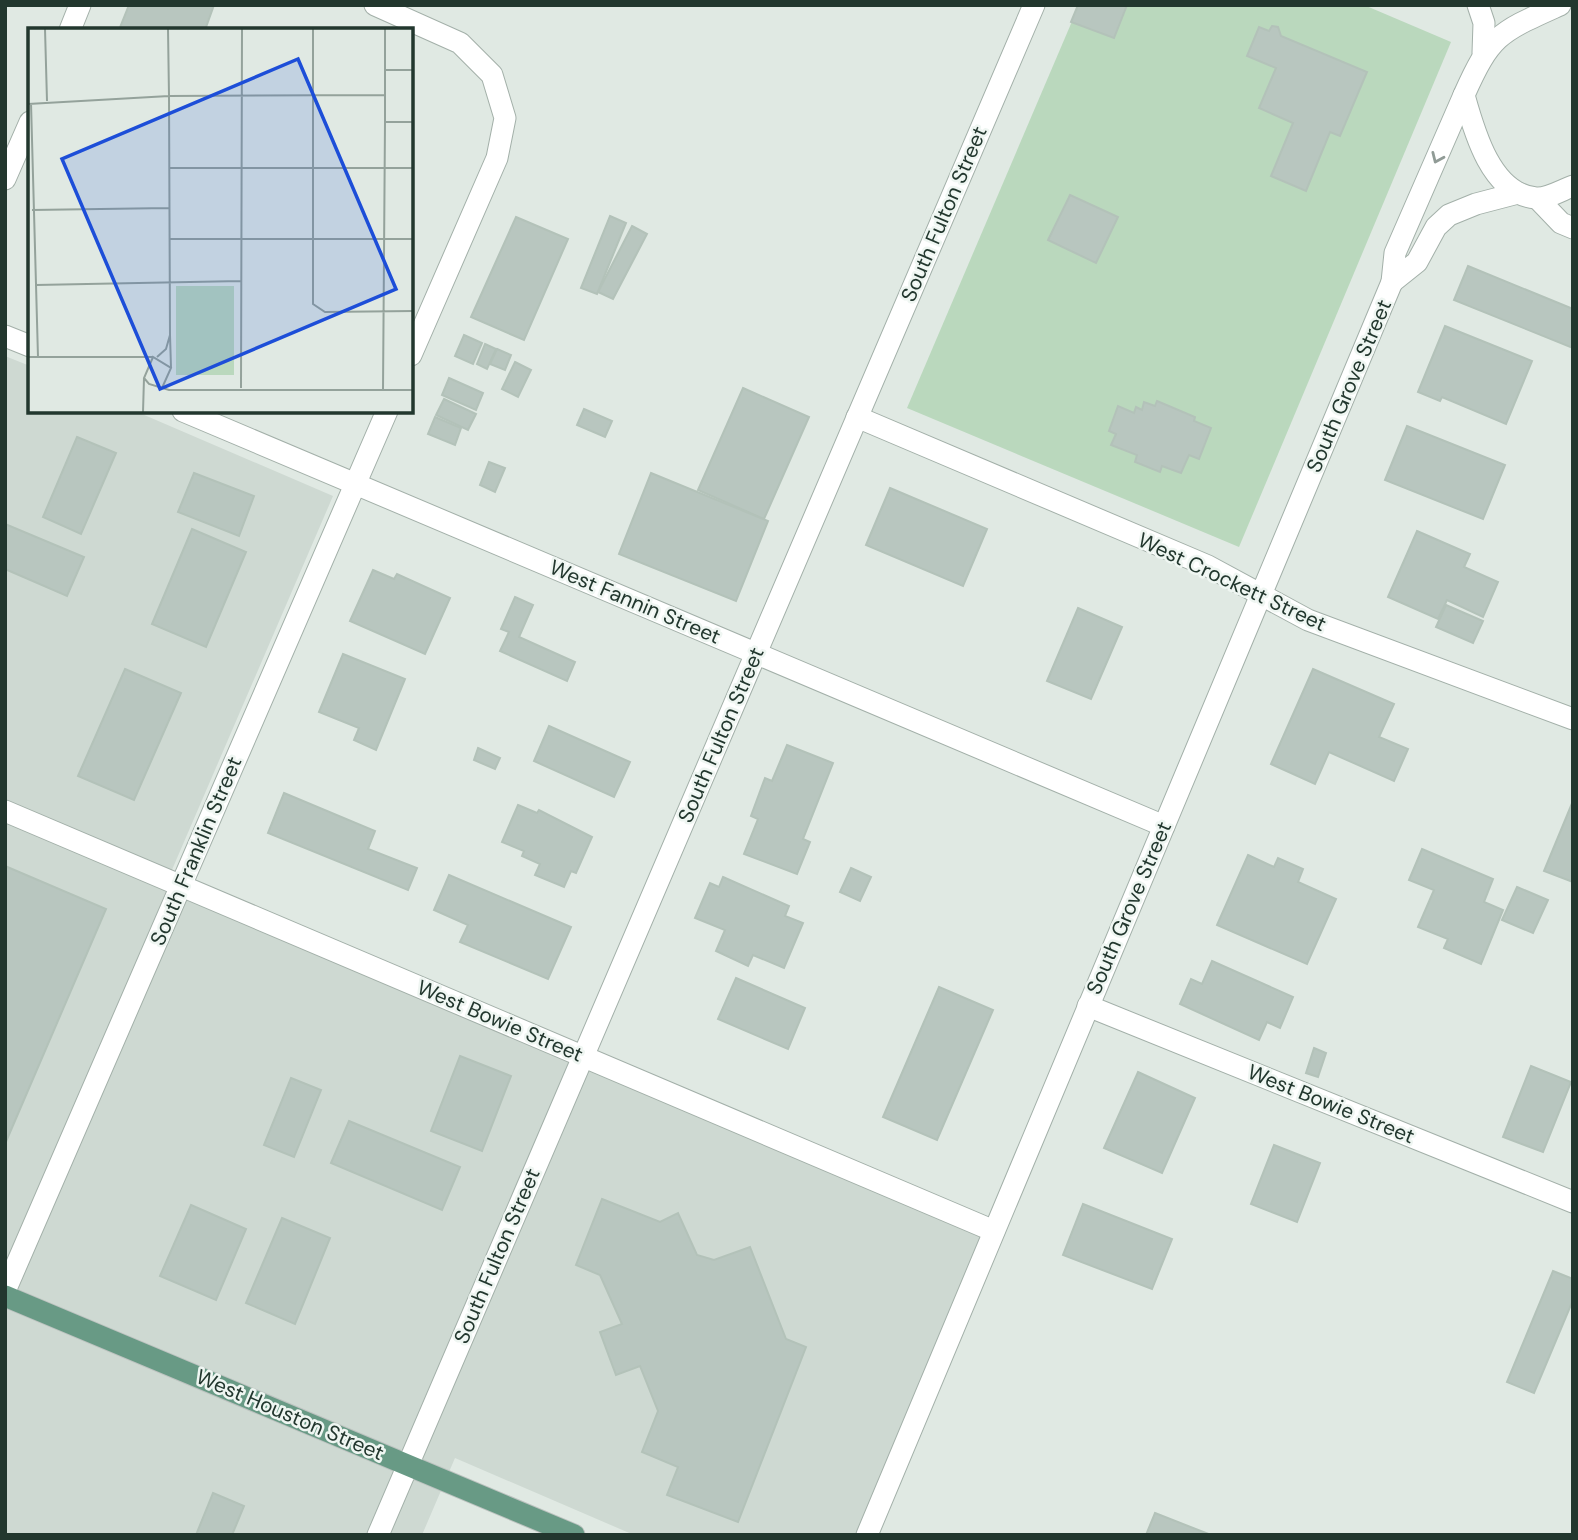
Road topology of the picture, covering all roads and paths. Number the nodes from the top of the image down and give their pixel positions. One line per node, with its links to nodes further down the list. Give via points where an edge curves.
1 (80, 5): 7 (street)
2 (375, 5): 18 (street, via 460,43 492,75 505,118 497,158)
3 (1034, 5): 21 (street, South Fulton Street)
4 (1478, 5): 8 (street)
5 (1562, 5): 6 (street); 8 (street, via 1517,24)
6 (1573, 9)
7 (71, 28)
8 (1483, 53): 9 (street, South Grove Street)
9 (1464, 95): 13 (street, via 1482,152); 15 (street, South Grove Street, one-way to 15, via 1395,253)
10 (28, 127): 11 (street)
11 (5, 179)
12 (1573, 186): 13 (street, South Grove Street)
13 (1528, 196): 14 (street); 15 (street, South Grove Street, via 1469,206 1449,215 1417,262)
14 (1573, 228)
15 (1392, 282): 23 (street, South Grove Street)
16 (5, 336): 17 (street)
17 (28, 345)
18 (413, 350)
19 (188, 413): 22 (street, West Fannin Street)
20 (386, 413): 22 (street, South Franklin Street)
21 (857, 417): 23 (street, West Crockett Street, via 1208,566); 24 (street, South Fulton Street)
22 (355, 484): 24 (street, West Fannin Street); 28 (street, South Franklin Street)
23 (1261, 594): 25 (street, West Crockett Street, via 1308,620); 27 (street, South Grove Street)
24 (756, 653): 27 (street, West Fannin Street); 30 (street, South Fulton Street)
25 (1573, 719)
26 (5, 811): 28 (street, West Bowie Street)
27 (1164, 826): 29 (street, South Grove Street)
28 (181, 886): 30 (street, West Bowie Street); 33 (street, South Franklin Street)
29 (1088, 1006): 31 (street, West Bowie Street); 32 (street, South Grove Street)
30 (583, 1056): 32 (street, West Bowie Street); 34 (street, South Fulton Street)
31 (1573, 1202)
32 (994, 1231): 37 (street, South Grove Street)
33 (5, 1294): 34 (main road, West Houston Street)
34 (408, 1465): 35 (street, South Fulton Street); 36 (main road, West Houston Street)
35 (378, 1535)
36 (574, 1535)
37 (867, 1535)

